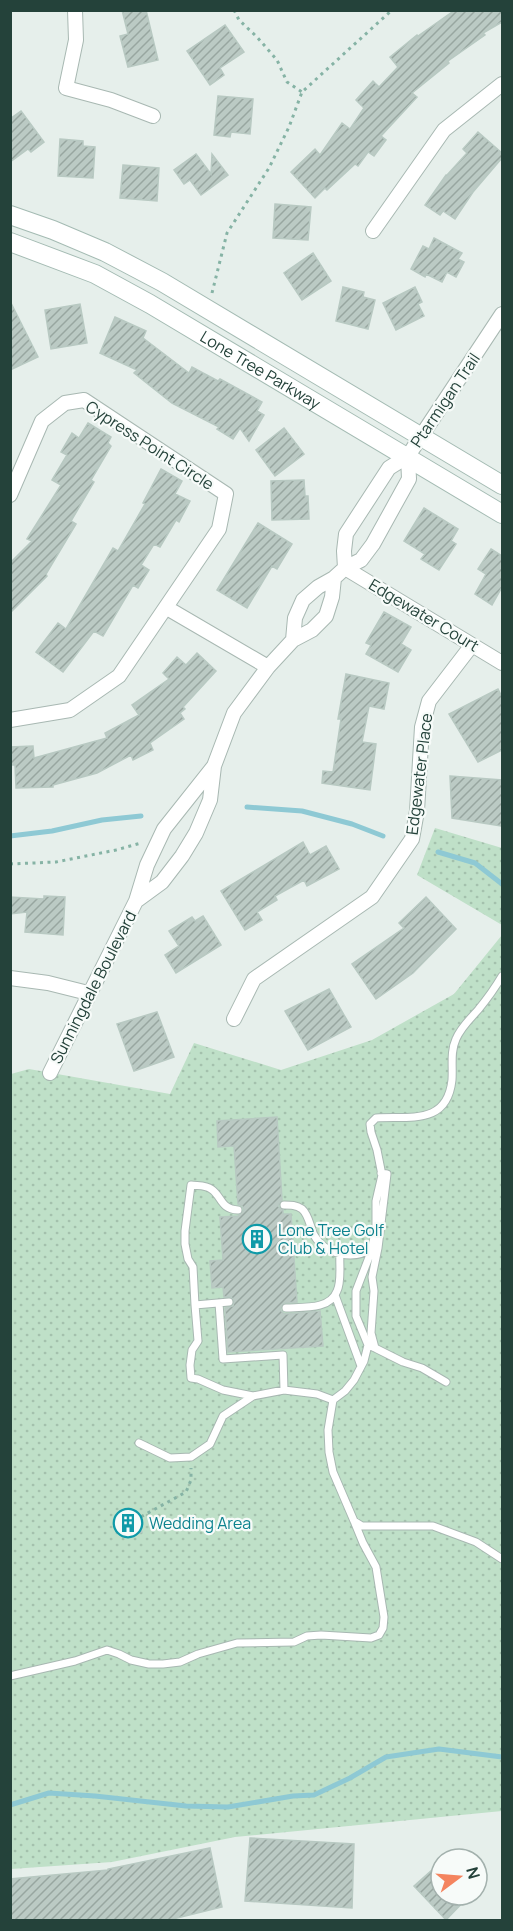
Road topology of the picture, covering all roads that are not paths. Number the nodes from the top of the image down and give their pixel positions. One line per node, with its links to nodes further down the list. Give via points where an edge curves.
1 (75, 10): 3 (street, via 75,40 66,88)
2 (502, 84): 5 (street, via 444,130)
3 (153, 116)
4 (10, 215): 8 (street, Lone Tree Parkway, via 105,252 153,277)
5 (373, 231)
6 (10, 242): 9 (street, Lone Tree Parkway, via 95,274)
7 (502, 314): 8 (street, Ptarmigan Trail)
8 (421, 435): 9 (street, Ptarmigan Trail); 10 (street, Lone Tree Parkway)
9 (408, 456): 12 (street, Lone Tree Parkway); 13 (street, via 409,479 399,498 361,560); 13 (street, via 389,468 346,534)
10 (502, 485)
11 (10, 495): 15 (street, Cypress Point Circle, via 42,421 65,403 84,400 226,494 219,529)
12 (502, 514)
13 (345, 568): 14 (street); 17 (street, Edgewater Court)
14 (333, 578): 16 (street, via 303,600 295,618); 16 (street, Sunningdale Boulevard, via 326,616 312,630)
15 (167, 608): 19 (street); 20 (street, Cypress Point Circle, via 119,676 70,710)
16 (293, 640): 19 (street, Sunningdale Boulevard)
17 (472, 645): 18 (street, Edgewater Court); 26 (street, Edgewater Place, via 429,701 422,727 412,839 372,897 254,978)
18 (502, 663)
19 (268, 667): 21 (street, Sunningdale Boulevard, via 234,714)
20 (10, 720)
21 (214, 766): 22 (street, Sunningdale Boulevard, via 164,829); 22 (street, Sunningdale Boulevard, via 210,800 196,833 162,882)
22 (136, 902): 25 (street, Sunningdale Boulevard)
23 (502, 976): 28 (lane, via 456,1038 452,1048 452,1082 439,1110 429,1115 376,1118 370,1124)
24 (10, 978): 25 (street)
25 (88, 993): 27 (street, Sunningdale Boulevard)
26 (234, 1019)
27 (50, 1073)
28 (381, 1173): 31 (lane); 38 (lane, via 387,1174 387,1179 372,1277)
29 (284, 1205): 32 (lane, via 303,1210 319,1241)
30 (238, 1210): 36 (lane, via 219,1200 214,1190 191,1185 185,1244 193,1268)
31 (372, 1248): 32 (lane, via 356,1256); 38 (lane, via 356,1291 356,1316)
32 (340, 1253): 33 (lane)
33 (335, 1295): 37 (lane, via 319,1306); 39 (lane)
34 (229, 1302): 35 (lane)
35 (219, 1303): 36 (lane); 41 (lane, via 223,1359 283,1355)
36 (195, 1305): 42 (lane, via 198,1341 192,1350 191,1377 223,1390)
37 (286, 1308)
38 (372, 1346): 39 (lane); 40 (lane)
39 (361, 1366): 43 (lane, via 345,1391)
40 (446, 1382)
41 (284, 1390): 42 (lane); 43 (lane)
42 (253, 1396): 44 (lane, via 223,1416 210,1444 190,1457 170,1458)
43 (333, 1400): 45 (lane, via 329,1452 333,1472)
44 (139, 1443)
45 (354, 1521): 46 (lane, via 362,1526 433,1526 476,1542); 47 (lane, via 376,1567 384,1617 379,1635 321,1635 294,1642 237,1643 163,1664 131,1660 107,1650)
46 (502, 1559)
47 (10, 1676)

